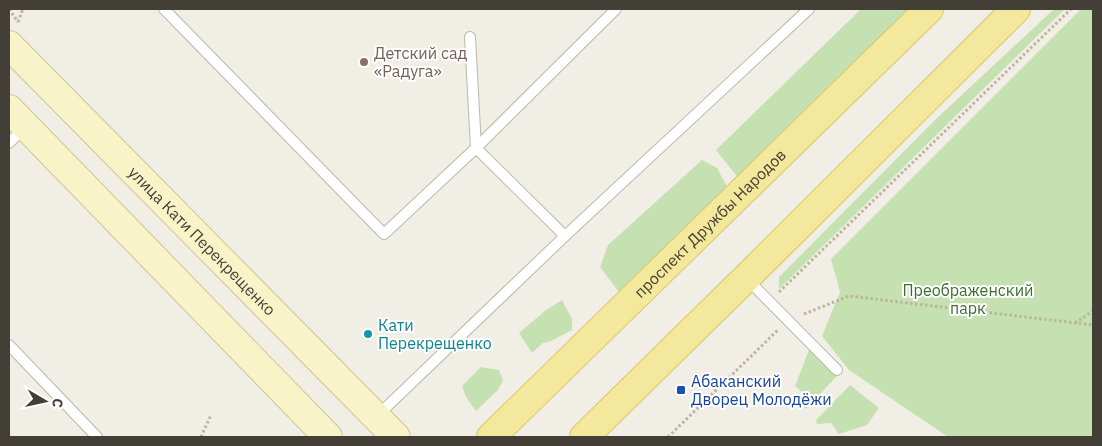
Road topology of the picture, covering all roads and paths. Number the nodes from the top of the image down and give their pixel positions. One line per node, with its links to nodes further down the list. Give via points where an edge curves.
1 (24, 9): 8 (path)
2 (164, 9): 11 (lane, via 384,234)
3 (616, 9): 11 (lane)
4 (809, 9): 12 (lane)
5 (928, 9): 27 (main road, проспект Дружбы Народов)
6 (1016, 9): 13 (main road)
7 (1071, 9): 14 (path)
8 (13, 34): 22 (street, улица Кати Перекрещенко)
9 (470, 38): 11 (lane)
10 (14, 126): 25 (street)
11 (476, 148): 12 (lane)
12 (565, 236): 22 (lane)
13 (746, 278): 14 (lane); 28 (main road)
14 (770, 302): 16 (lane)
15 (1093, 311): 17 (path)
16 (788, 320): 17 (path, via 849,296); 20 (lane); 29 (path)
17 (1075, 323): 18 (path)
18 (1093, 325)
19 (9, 345): 23 (lane)
20 (837, 370)
21 (211, 415): 24 (path)
22 (376, 417): 26 (street, улица Кати Перекрещенко)
23 (97, 437)
24 (201, 437)
25 (328, 437)
26 (396, 437)
27 (491, 437)
28 (584, 437)
29 (668, 437)

